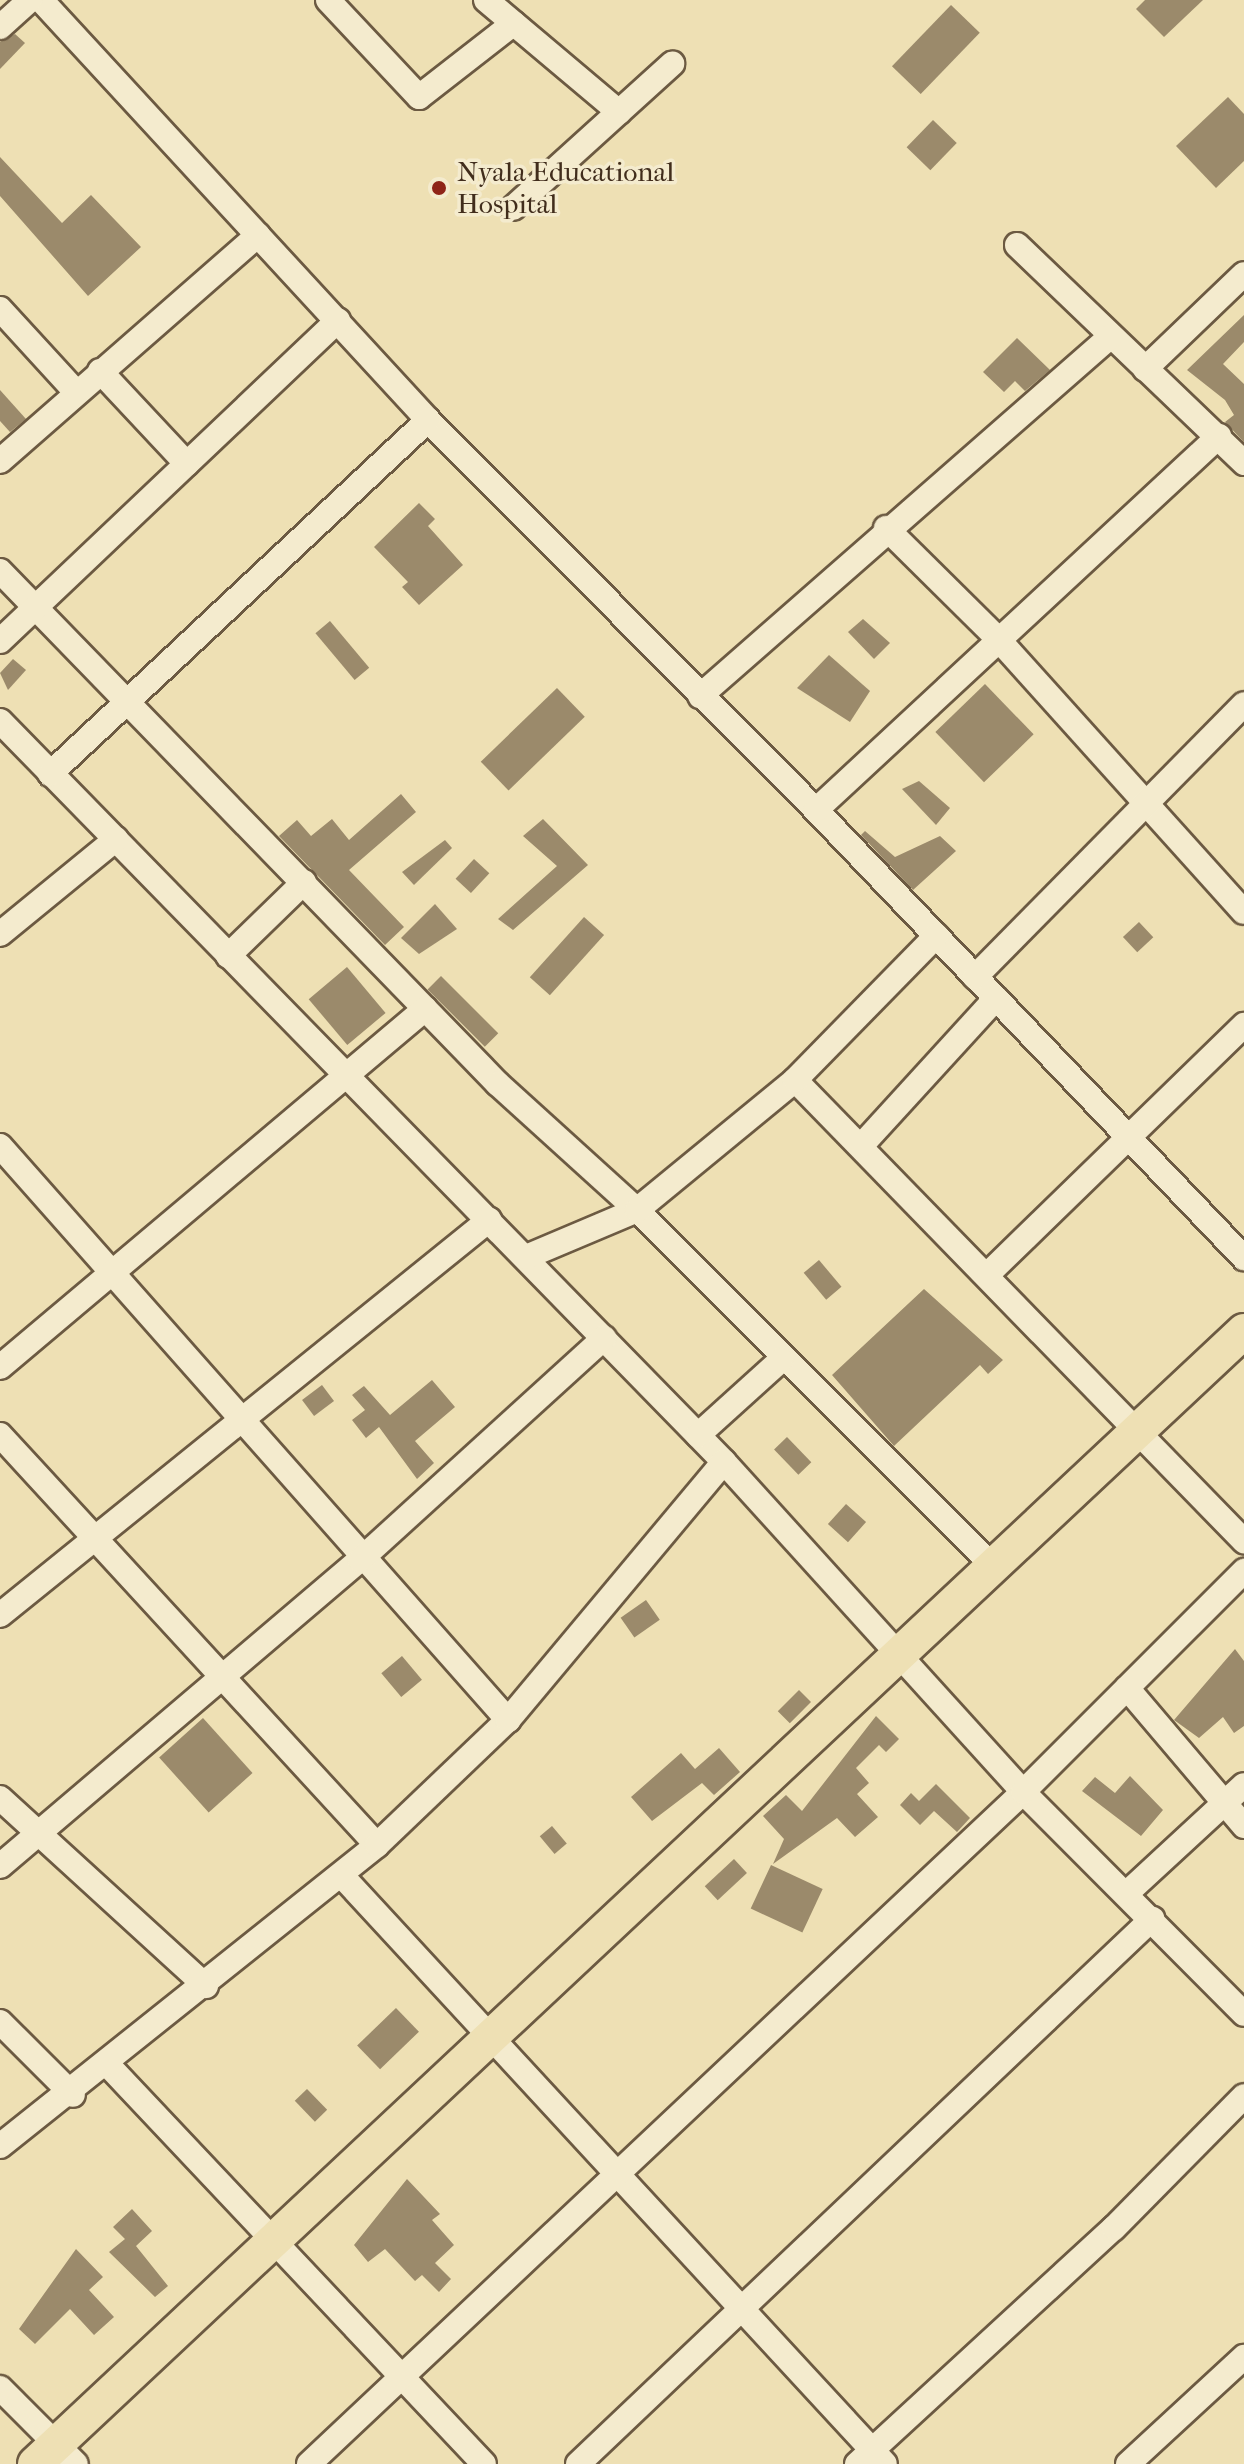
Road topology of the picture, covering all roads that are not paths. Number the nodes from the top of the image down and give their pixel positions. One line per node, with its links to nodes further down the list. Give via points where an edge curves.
1 (30, 0): 6 (street)
2 (41, 0): 10 (street)
3 (328, 0): 5 (street, via 419,97 433,93)
4 (486, 0): 5 (street)
5 (514, 23): 8 (street)
6 (0, 27)
7 (672, 64): 8 (street)
8 (619, 112): 9 (street)
9 (513, 208)
10 (258, 235): 14 (street); 17 (street)
11 (1017, 245): 15 (street)
12 (1244, 274): 16 (street)
13 (0, 309): 18 (street)
14 (338, 320): 19 (street); 23 (street)
15 (1111, 336): 16 (street); 24 (street)
16 (1145, 369): 20 (street)
17 (100, 371): 18 (street); 23 (street)
18 (76, 392): 22 (street)
19 (428, 420): 29 (street); 30 (street)
20 (1219, 436): 21 (street); 27 (street)
21 (1242, 455)
22 (0, 461)
23 (187, 464): 26 (street)
24 (886, 528): 27 (street); 29 (street)
25 (0, 571): 26 (street)
26 (36, 608): 28 (street); 30 (street)
27 (998, 639): 34 (street); 35 (street)
28 (0, 641)
29 (700, 696): 35 (street)
30 (128, 698): 33 (street); 37 (street)
31 (1244, 704): 34 (street)
32 (0, 721): 33 (street)
33 (50, 774): 36 (street)
34 (1150, 806): 38 (street); 42 (street)
35 (816, 810): 40 (street)
36 (116, 839): 39 (street); 41 (street)
37 (304, 882): 41 (street); 44 (street)
38 (1244, 912)
39 (0, 934)
40 (936, 936): 42 (street); 47 (street)
41 (228, 956): 46 (street)
42 (975, 977): 43 (street)
43 (996, 998): 48 (street); 50 (street)
44 (425, 1009): 46 (street); 51 (street)
45 (1244, 1025): 48 (street)
46 (347, 1077): 52 (street); 55 (street)
47 (795, 1080): 50 (street); 51 (street)
48 (1127, 1136): 54 (street); 56 (street)
49 (0, 1146): 55 (street)
50 (861, 1146): 56 (street)
51 (637, 1210): 53 (street); 59 (street)
52 (489, 1220): 53 (street); 61 (street)
53 (526, 1257): 58 (street)
54 (1244, 1258)
55 (114, 1272): 60 (street); 61 (street)
56 (989, 1273): 62 (street)
57 (1244, 1331): 62 (highway)
58 (604, 1338): 64 (street); 68 (street)
59 (781, 1360): 64 (street); 69 (street)
60 (0, 1367)
61 (240, 1420): 66 (street); 68 (street)
62 (1139, 1429): 67 (street); 69 (highway)
63 (0, 1435): 66 (street)
64 (698, 1435): 65 (street)
65 (724, 1462): 72 (street); 75 (street)
66 (96, 1541): 71 (street); 73 (street)
67 (1244, 1541)
68 (360, 1560): 73 (street); 75 (street)
69 (993, 1566): 72 (highway)
70 (1244, 1571): 74 (street)
71 (0, 1615)
72 (895, 1651): 77 (street); 90 (highway)
73 (219, 1679): 81 (street); 82 (street)
74 (1127, 1688): 77 (street); 79 (street)
75 (508, 1720): 82 (street)
76 (1244, 1785): 79 (street)
77 (1023, 1792): 85 (street); 95 (street)
78 (0, 1798): 81 (street)
79 (1224, 1804): 80 (street); 85 (street)
80 (1244, 1826)
81 (38, 1834): 83 (street); 87 (street)
82 (377, 1845): 84 (street)
83 (0, 1866)
84 (342, 1876): 87 (street); 90 (street)
85 (1127, 1893): 86 (street)
86 (1152, 1919): 88 (street); 97 (street)
87 (206, 1986): 91 (street)
88 (1241, 2003)
89 (0, 2022): 92 (street)
90 (488, 2036): 95 (street); 96 (highway)
91 (108, 2065): 92 (street); 96 (street)
92 (73, 2095): 94 (street)
93 (1244, 2096): 102 (street)
94 (0, 2146)
95 (612, 2174): 97 (street); 99 (street)
96 (268, 2241): 99 (street); 101 (highway)
97 (744, 2307): 102 (street); 105 (street)
98 (1244, 2357): 106 (street)
99 (400, 2378): 103 (street); 104 (street)
100 (0, 2388): 101 (street)
101 (56, 2457)
102 (871, 2459)
103 (309, 2464)
104 (484, 2464)
105 (578, 2464)
106 (1128, 2464)

